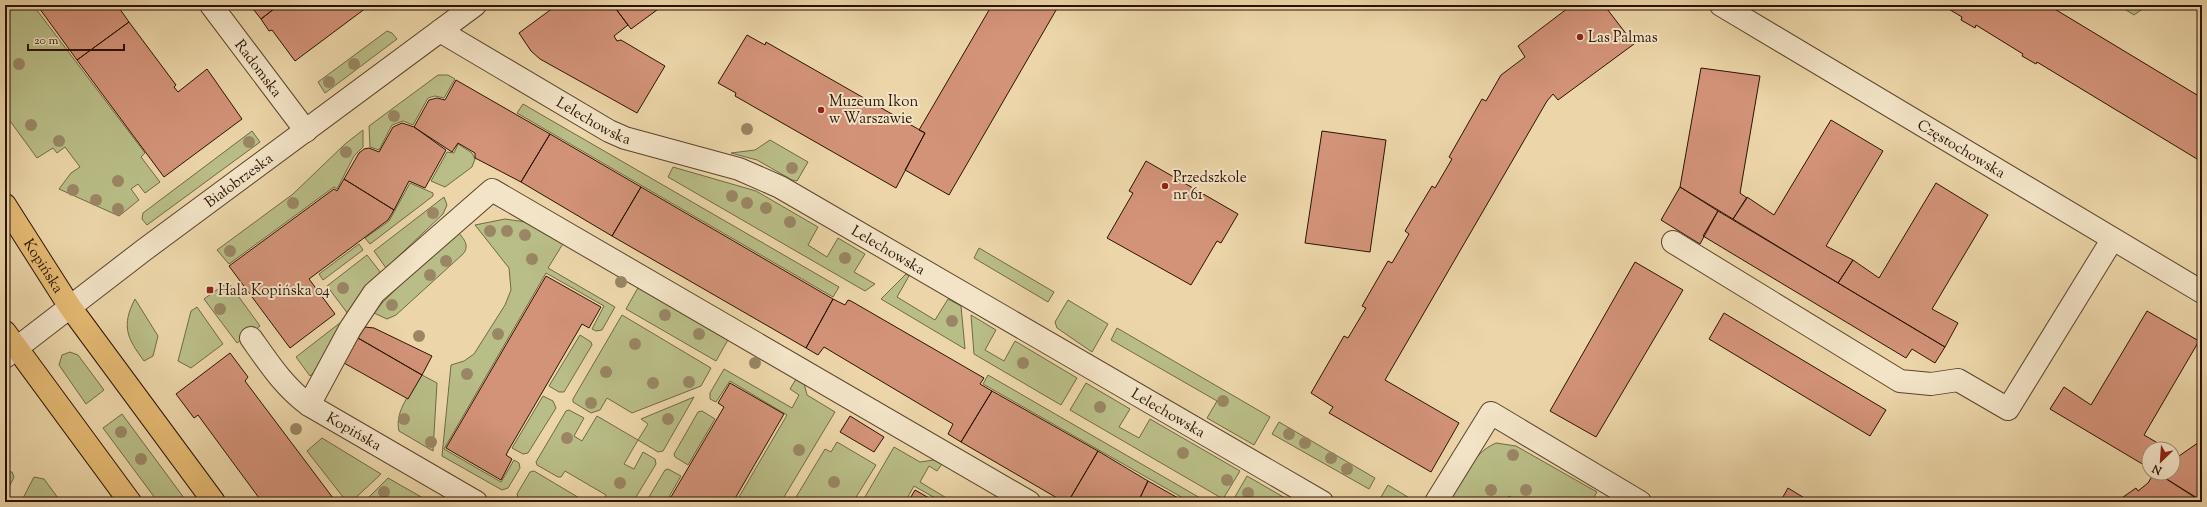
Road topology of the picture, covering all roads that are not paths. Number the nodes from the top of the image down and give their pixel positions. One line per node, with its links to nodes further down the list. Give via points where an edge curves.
1 (211, 5): 5 (street, Radomska)
2 (475, 5): 4 (street, Białobrzeska)
3 (1721, 5): 7 (street, Częstochowska)
4 (440, 31): 5 (street, Białobrzeska); 18 (street, Lelechowska, via 609,131 625,138 739,169 780,187)
5 (306, 131): 10 (street, Białobrzeska)
6 (5, 205): 10 (main road, Kopińska)
7 (2112, 240): 8 (street, via 2008,409 1958,380 1931,384 1900,381); 9 (street, Częstochowska)
8 (1673, 242)
9 (2202, 292)
10 (70, 307): 12 (street, Białobrzeska); 15 (main road, Kopińska)
11 (250, 338): 13 (street, Kopińska, via 284,383)
12 (9, 345): 14 (main road)
13 (309, 405): 16 (street, Kopińska); 17 (street, via 350,329 374,294 492,190)
14 (130, 502)
15 (214, 502)
16 (476, 502)
17 (1029, 502)
18 (1322, 502)
19 (1436, 502): 20 (street, via 1490,413)
20 (1640, 502)

